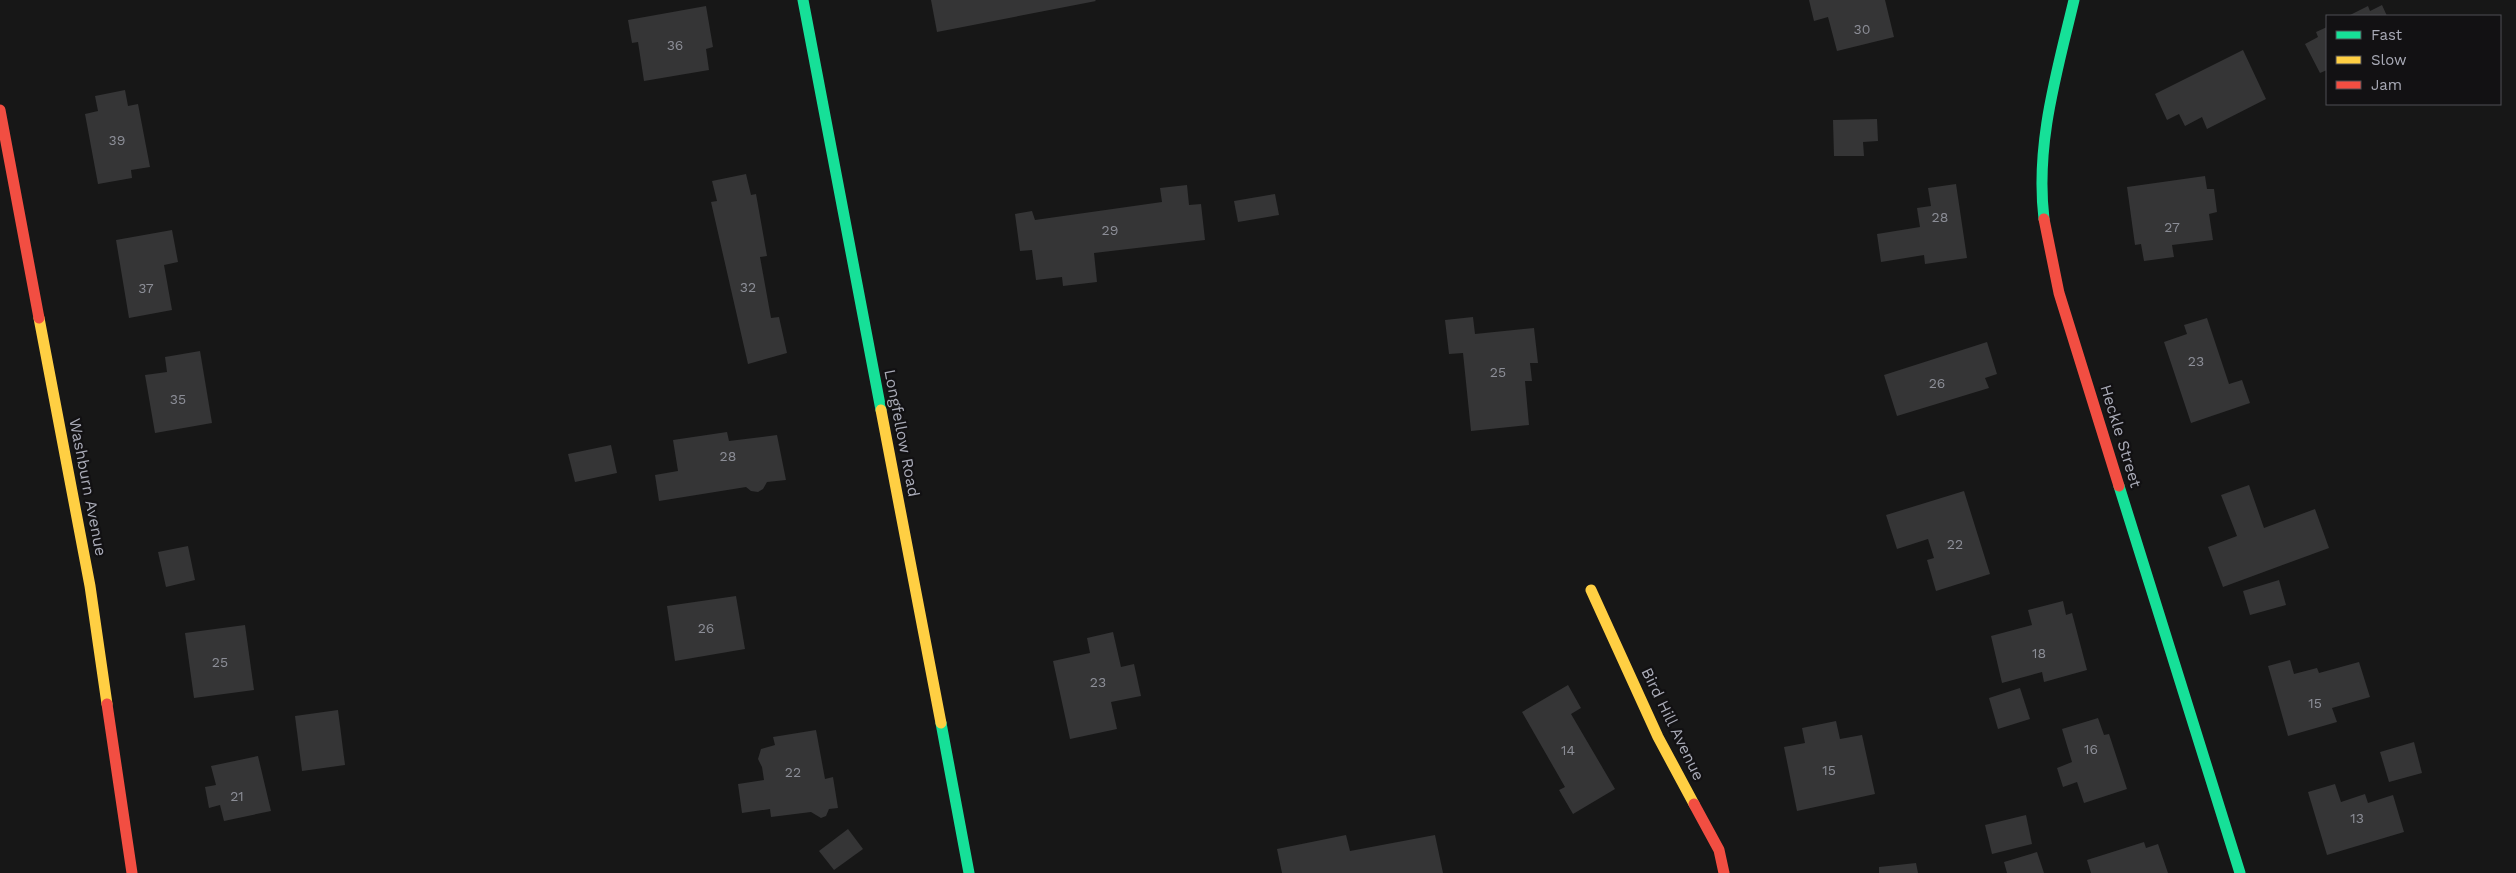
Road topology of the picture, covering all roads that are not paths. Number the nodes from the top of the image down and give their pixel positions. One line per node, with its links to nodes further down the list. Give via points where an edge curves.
1 (803, 0): 6 (street, Longfellow Road)
2 (2074, 0): 8 (street, Heckle Street, via 2045,132 2042,184 2045,232 2059,293)
3 (0, 110): 5 (street, Washburn Avenue, via 90,586)
4 (1591, 590): 7 (street, Bird Hill Avenue, via 1658,737 1719,850)
5 (132, 873)
6 (969, 873)
7 (1724, 873)
8 (2240, 873)

